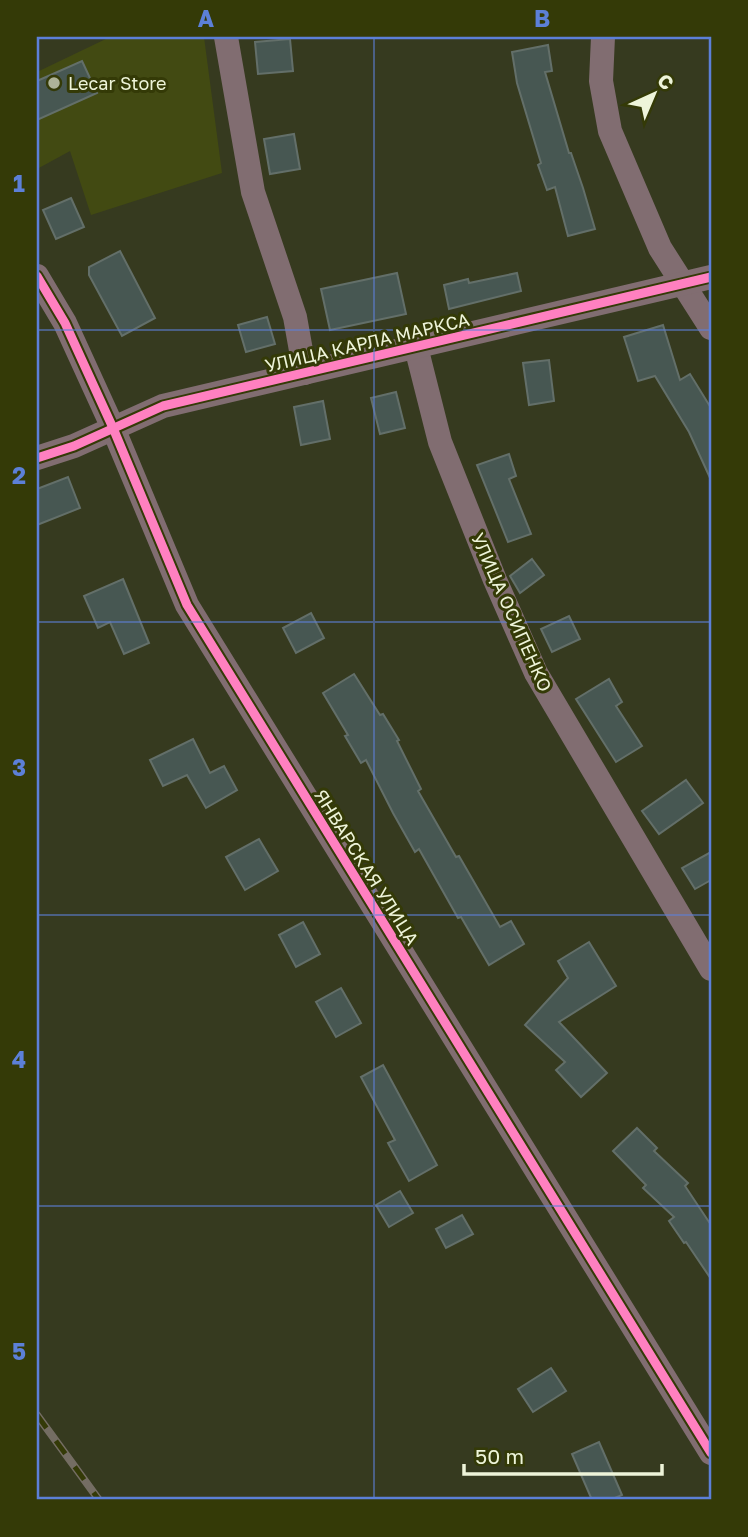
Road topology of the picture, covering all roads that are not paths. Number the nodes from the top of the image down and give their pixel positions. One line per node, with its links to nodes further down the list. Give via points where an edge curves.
1 (226, 37): 8 (street, via 253,192 295,317)
2 (603, 37): 5 (street, via 601,81 610,131 660,248)
3 (37, 276): 9 (street, ЯНВАРСКАЯ УЛИЦА, via 65,323)
4 (711, 277): 5 (street, УЛИЦА КАРЛА МАРКСА)
5 (684, 284): 6 (street); 7 (street, УЛИЦА КАРЛА МАРКСА)
6 (711, 328)
7 (416, 347): 8 (street, УЛИЦА КАРЛА МАРКСА); 11 (street, УЛИЦА ОСИПЕНКО, via 440,442 536,673)
8 (305, 373): 9 (street, УЛИЦА КАРЛА МАРКСА, via 163,406)
9 (113, 428): 10 (street, УЛИЦА КАРЛА МАРКСА); 12 (street, ЯНВАРСКАЯ УЛИЦА, via 187,605)
10 (37, 458)
11 (711, 969)
12 (711, 1453)

